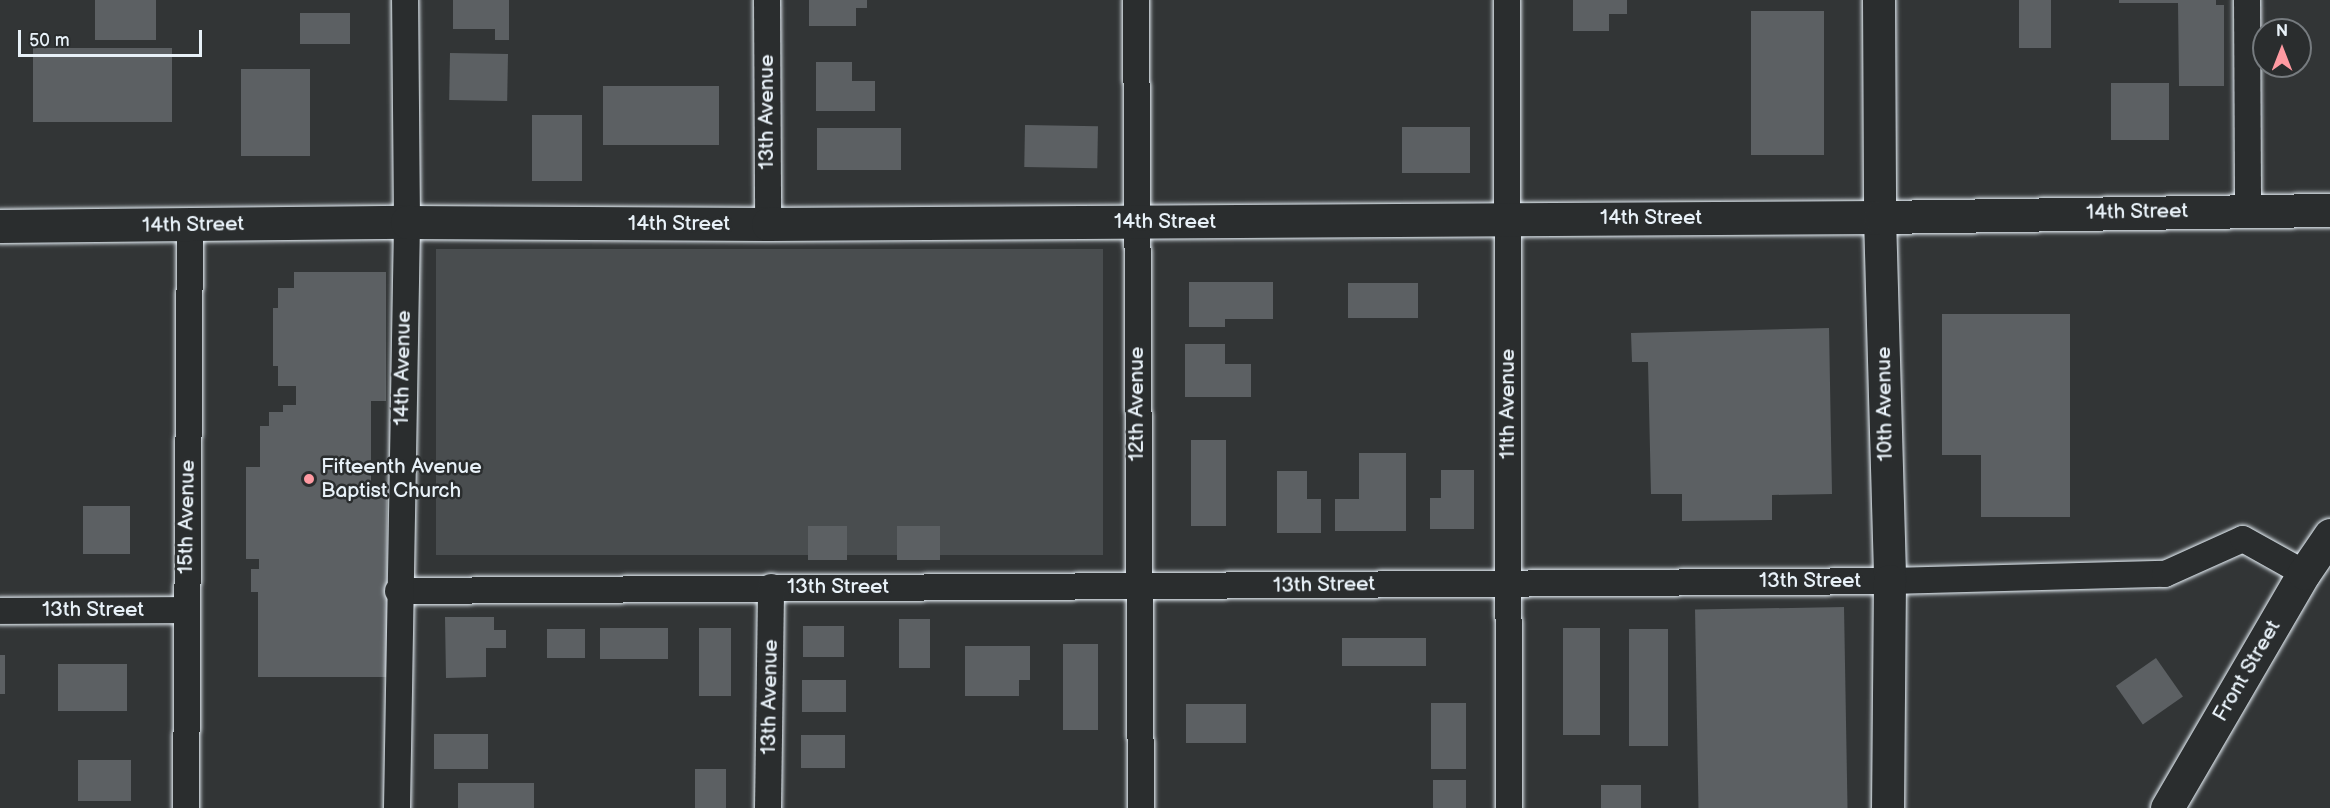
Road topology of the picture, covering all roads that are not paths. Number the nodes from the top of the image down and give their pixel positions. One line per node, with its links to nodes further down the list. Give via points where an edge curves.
1 (405, 0): 11 (street, 14th Avenue)
2 (767, 0): 13 (street, 13th Avenue)
3 (1136, 0): 12 (street, 12th Avenue)
4 (1507, 0): 10 (street, 11th Avenue)
5 (1879, 0): 9 (street, 10th Avenue)
6 (2247, 0): 7 (street)
7 (2248, 210): 8 (main road, 14th Street); 9 (main road, 14th Street)
8 (2330, 210)
9 (1880, 217): 10 (main road, 14th Street); 18 (street, 10th Avenue)
10 (1507, 219): 12 (main road, 14th Street); 19 (street, 11th Avenue)
11 (407, 222): 13 (main road, 14th Street); 15 (main road, 14th Street); 22 (street, 14th Avenue)
12 (1136, 222): 13 (main road, 14th Street); 21 (street, 12th Avenue)
13 (768, 224)
14 (0, 226): 15 (main road, 14th Street)
15 (190, 226): 24 (street, 15th Avenue)
16 (2330, 535): 17 (main road, Front Street)
17 (2304, 573): 18 (street, 13th Street, via 2242,539 2165,574); 31 (main road, Front Street)
18 (1890, 581): 19 (street, 13th Street); 30 (street, 10th Avenue)
19 (1508, 584): 21 (street, 13th Street); 29 (street, 11th Avenue)
20 (771, 587): 21 (street, 13th Street); 22 (street, 13th Street); 27 (street, 13th Avenue)
21 (1137, 587): 28 (street, 12th Avenue)
22 (398, 591): 26 (street, 14th Avenue)
23 (0, 610): 24 (street, 13th Street)
24 (187, 610): 25 (street, 15th Avenue)
25 (186, 808)
26 (397, 808)
27 (768, 808)
28 (1141, 808)
29 (1509, 808)
30 (1888, 808)
31 (2167, 808)

